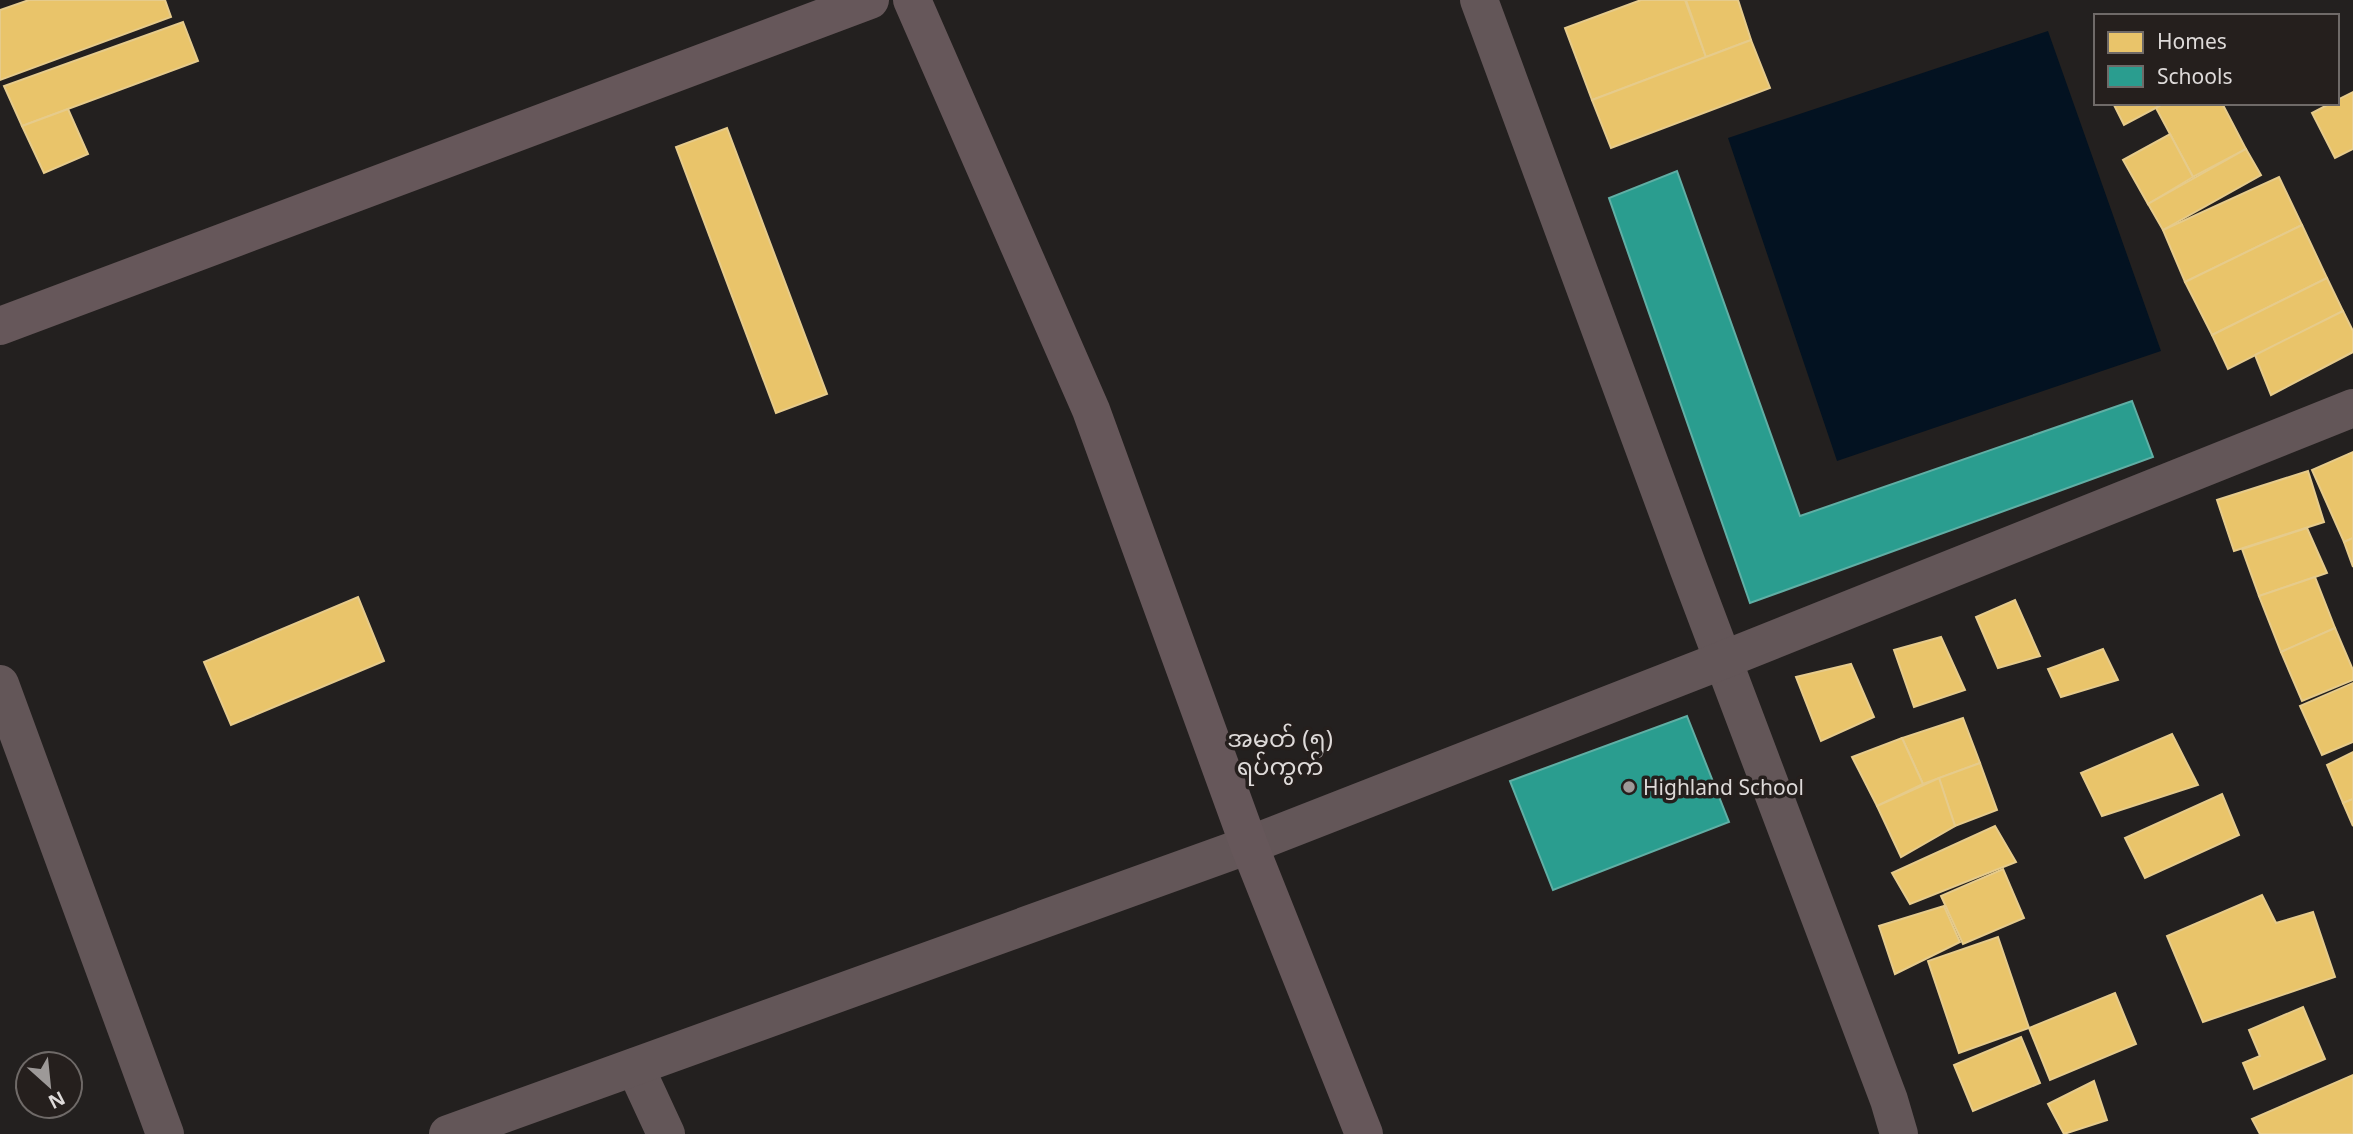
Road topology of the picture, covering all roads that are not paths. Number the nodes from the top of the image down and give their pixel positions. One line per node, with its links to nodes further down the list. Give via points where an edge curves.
1 (870, 0): 4 (street)
2 (912, 0): 8 (street, via 1091,410)
3 (1479, 0): 6 (street)
4 (0, 326)
5 (2353, 408): 6 (street)
6 (1723, 660): 8 (street); 14 (street)
7 (0, 684): 10 (street)
8 (1249, 845): 9 (street); 13 (street)
9 (635, 1066): 11 (street); 12 (street)
10 (165, 1134)
11 (448, 1134)
12 (666, 1134)
13 (1364, 1134)
14 (1899, 1134)

